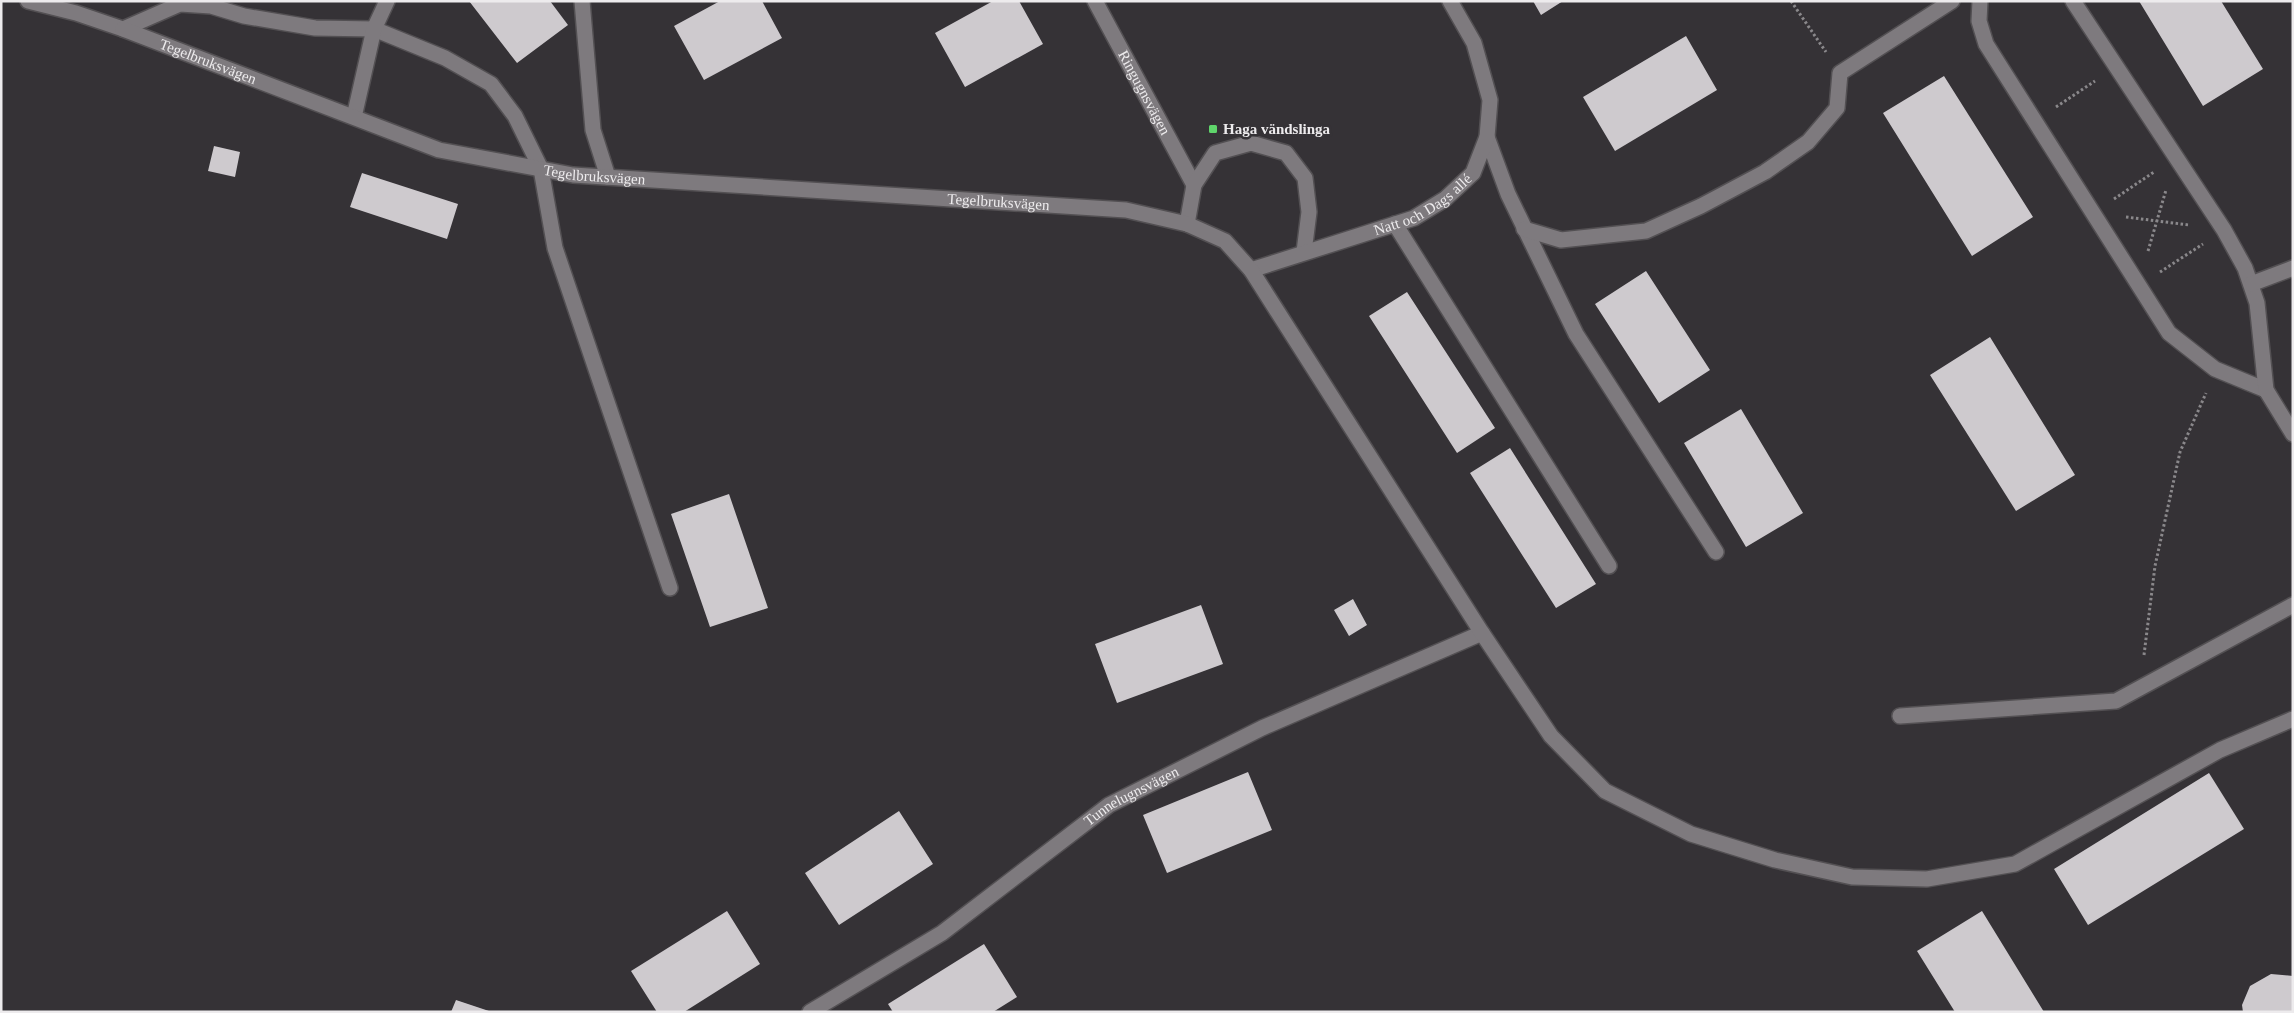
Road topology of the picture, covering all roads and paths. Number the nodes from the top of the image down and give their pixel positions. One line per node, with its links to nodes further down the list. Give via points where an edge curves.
1 (28, 1): 10 (street, Tegelbruksvägen)
2 (387, 1): 11 (street)
3 (582, 1): 19 (street, via 593,130)
4 (1094, 1): 20 (street, Ringugnsvägen)
5 (1450, 1): 16 (street, Natt och Dags allé, via 1474,43 1484,74 1490,100)
6 (1791, 1): 13 (path)
7 (1952, 1): 13 (street)
8 (1980, 1): 15 (street, via 1979,21 1986,44)
9 (2073, 1): 12 (street)
10 (123, 29): 11 (street, via 180,4 211,6 244,16 315,28); 14 (street, Tegelbruksvägen)
11 (374, 29): 14 (street); 18 (street, via 445,58 491,84 515,116)
12 (2116, 67): 15 (path); 17 (street)
13 (1840, 73): 25 (street, via 1837,108 1808,142 1765,172 1701,206 1646,231 1562,240)
14 (354, 117): 18 (street, Tegelbruksvägen, via 439,150)
15 (2035, 120): 21 (street)
16 (1487, 137): 24 (street, Natt och Dags allé, via 1473,173 1445,199 1414,218); 25 (street)
17 (2176, 158): 21 (path); 22 (path); 26 (street)
18 (541, 169): 19 (street, Tegelbruksvägen); 37 (street, via 556,248)
19 (608, 178): 23 (street, Tegelbruksvägen, via 1126,210)
20 (1194, 185): 23 (street); 27 (street, via 1216,153 1251,143 1286,153 1305,178 1309,212)
21 (2093, 213): 22 (path); 31 (street)
22 (2157, 220): 26 (path); 31 (path)
23 (1187, 224): 29 (street, via 1225,242)
24 (1395, 224): 27 (street, Natt och Dags allé); 36 (street)
25 (1524, 229): 35 (street, via 1576,334)
26 (2224, 230): 30 (street); 31 (path)
27 (1304, 252): 29 (street, Natt och Dags allé)
28 (2293, 268): 30 (street)
29 (1251, 270): 39 (street)
30 (2250, 284): 33 (street, via 2257,303)
31 (2138, 286): 32 (street, via 2169,333)
32 (2215, 369): 33 (street); 40 (path, via 2180,452 2155,566)
33 (2266, 390): 34 (street)
34 (2293, 434)
35 (1716, 552)
36 (1609, 566)
37 (670, 588)
38 (2293, 605): 40 (street)
39 (1482, 633): 42 (street, via 1551,736 1605,791 1690,834 1775,860 1852,877 1927,879 2015,864 2220,750); 43 (street, Tunnelugnsvägen, via 1262,728 1110,805 942,933)
40 (2140, 688): 41 (street, via 2116,701)
41 (1900, 716)
42 (2293, 719)
43 (810, 1012)

